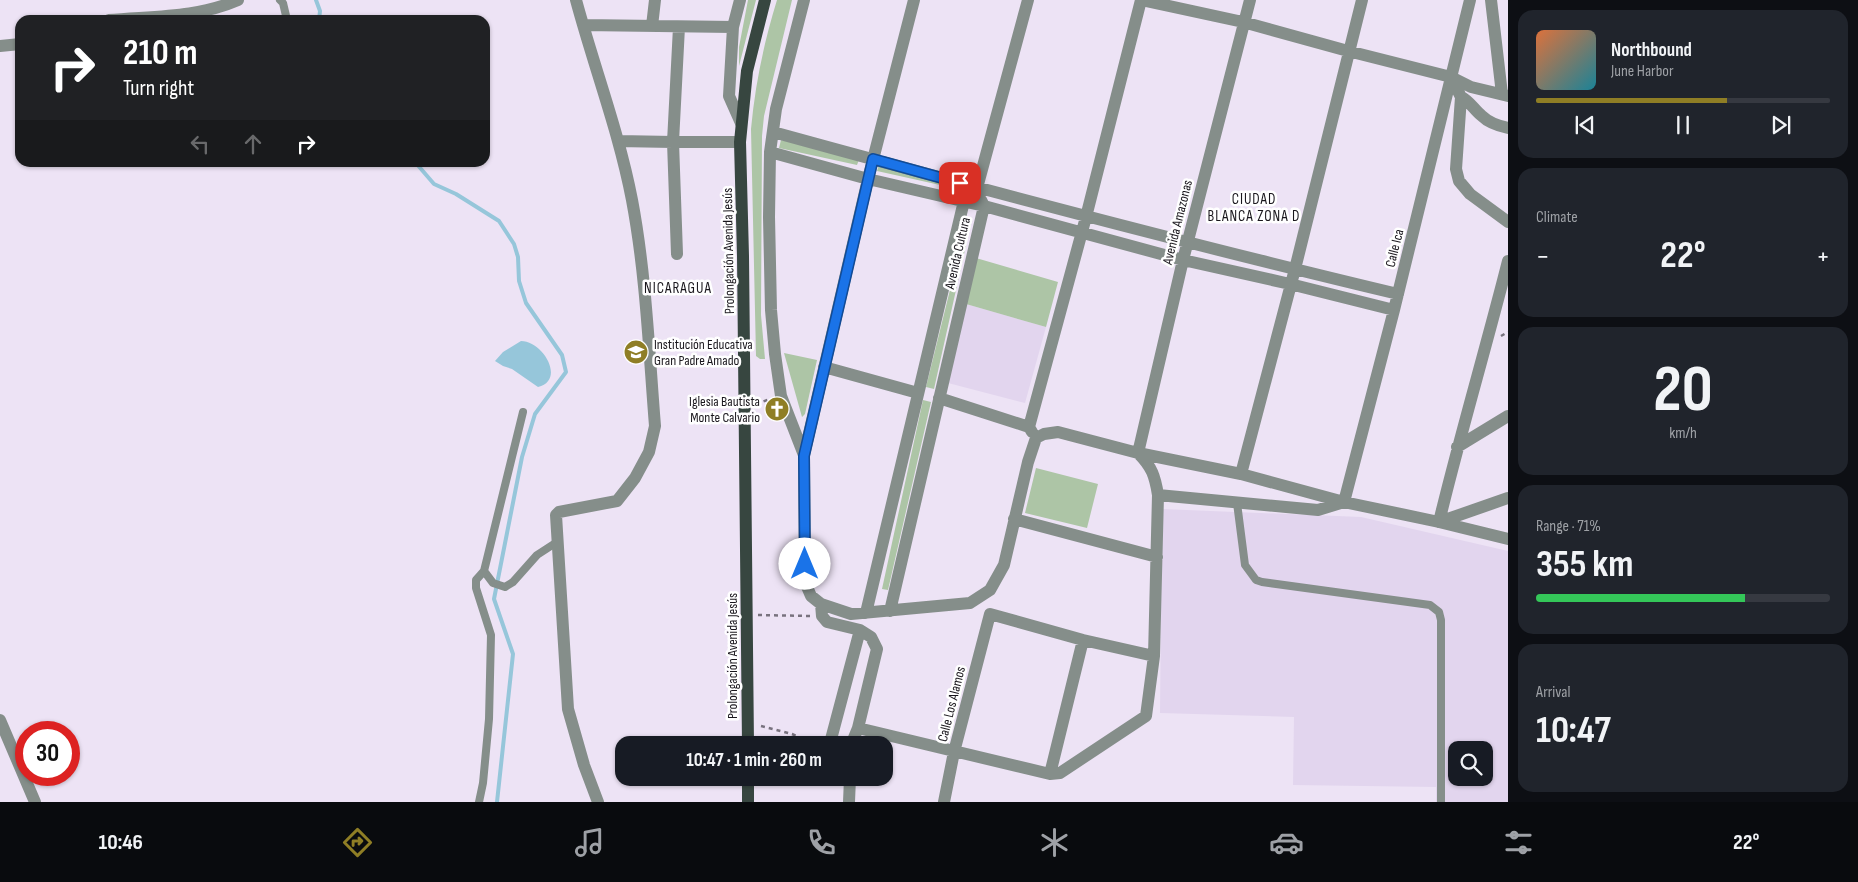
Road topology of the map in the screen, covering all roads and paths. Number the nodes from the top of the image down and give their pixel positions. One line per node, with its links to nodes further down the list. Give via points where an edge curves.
1 (238, 0): 14 (street, via 219,8)
2 (280, 0): 15 (lane)
3 (576, 0): 17 (street)
4 (655, 0): 18 (street)
5 (740, 0): 20 (street)
6 (765, 0): 27 (main road, Prolongación Avenida Jesús, via 747,71)
7 (804, 0): 29 (street)
8 (914, 0): 34 (street)
9 (1028, 0): 36 (street)
10 (1250, 0): 16 (street, Avenida Amazonas)
11 (1362, 0): 23 (street)
12 (1470, 0): 24 (street, Calle Ica)
13 (1491, 0): 25 (street)
14 (178, 15)
15 (286, 15)
16 (1243, 22): 23 (street); 39 (street, via 1141,0); 42 (street, Avenida Amazonas)
17 (583, 25): 18 (street); 30 (street)
18 (652, 26): 19 (street)
19 (679, 27): 20 (street); 31 (street)
20 (733, 27): 27 (street, via 729,96)
21 (15, 44): 22 (street)
22 (0, 46)
23 (1348, 52): 24 (street); 46 (street)
24 (1451, 77): 25 (street, via 1471,87); 26 (street); 48 (street, Calle Ica)
25 (1505, 95)
26 (1460, 97): 28 (street, via 1490,123); 40 (street, via 1456,169 1459,180 1470,194)
27 (741, 123): 32 (main road, Prolongación Avenida Jesús)
28 (1508, 128)
29 (773, 132): 33 (street); 34 (street)
30 (618, 140): 31 (street); 70 (street, via 637,226 655,426 649,452 617,501 557,513)
31 (673, 142): 32 (street); 43 (street)
32 (740, 142): 54 (main road, Prolongación Avenida Jesús)
33 (770, 152): 35 (street); 52 (street, via 771,310)
34 (873, 159): 35 (street); 36 (street)
35 (868, 179): 37 (street); 50 (street)
36 (977, 188): 37 (street, Avenida Cultura); 38 (street, Avenida Cultura); 39 (street)
37 (964, 201): 38 (street); 51 (street, Avenida Cultura)
38 (984, 206): 41 (street); 53 (street, Avenida Cultura)
39 (1086, 217): 41 (street); 42 (street)
40 (1508, 222)
41 (1082, 234): 44 (street); 57 (street)
42 (1187, 243): 44 (street, Avenida Amazonas); 46 (street)
43 (677, 254)
44 (1182, 260): 47 (street); 60 (street, Avenida Amazonas)
45 (1508, 261): 59 (street)
46 (1295, 269): 47 (street); 48 (street)
47 (1290, 284): 49 (street); 62 (street)
48 (1398, 294): 49 (street, Calle Ica)
49 (1394, 310): 65 (street, Calle Ica)
50 (824, 367): 51 (street); 61 (street)
51 (918, 392): 75 (street, Avenida Cultura)
52 (781, 396): 54 (path); 61 (street)
53 (939, 398): 57 (street); 74 (street, Avenida Cultura)
54 (744, 408): 76 (main road, Prolongación Avenida Jesús)
55 (523, 412): 72 (lane)
56 (1508, 416): 59 (street)
57 (1028, 426): 58 (street)
58 (1036, 438): 60 (street, via 1058,432); 67 (street)
59 (1457, 447): 68 (street)
60 (1138, 453): 62 (street); 63 (street, via 1154,475)
61 (804, 456): 73 (street, via 805,582)
62 (1241, 474): 65 (street)
63 (1158, 495): 66 (street); 71 (street)
64 (1508, 498): 68 (street)
65 (1344, 502): 66 (street, via 1318,510); 68 (street)
66 (1237, 503): 97 (lane, via 1245,564 1256,580 1430,604 1438,612 1441,620)
67 (1014, 519): 71 (street); 74 (street, via 1004,565 990,590 970,603)
68 (1439, 522): 69 (street)
69 (1508, 540)
70 (558, 542): 72 (lane, via 537,554 505,587 493,583); 93 (street, via 568,708)
71 (1157, 557): 79 (street)
72 (484, 571): 92 (lane, via 476,580 476,588 491,635 488,728)
73 (821, 610): 75 (street); 76 (path); 77 (street, via 827,622)
74 (890, 611): 75 (street)
75 (866, 613)
76 (747, 615): 81 (main road, Prolongación Avenida Jesús)
77 (860, 630): 82 (street, via 872,637 876,649); 85 (street)
78 (1083, 640): 79 (street); 87 (street, Calle Los Alamos, via 990,614); 88 (street)
79 (1154, 656): 88 (street, via 1146,716 1060,773)
80 (1, 720): 91 (street)
81 (747, 723): 83 (main road, Prolongación Avenida Jesús); 84 (path)
82 (858, 728): 86 (street); 87 (street)
83 (748, 736)
84 (796, 736)
85 (832, 736)
86 (855, 736)
87 (954, 752): 88 (street); 96 (street, Calle Los Alamos)
88 (1050, 774)
89 (748, 786): 94 (main road)
90 (850, 786): 95 (street)
91 (35, 802)
92 (478, 802)
93 (598, 802)
94 (748, 802)
95 (849, 802)
96 (944, 802)
97 (1441, 802)

